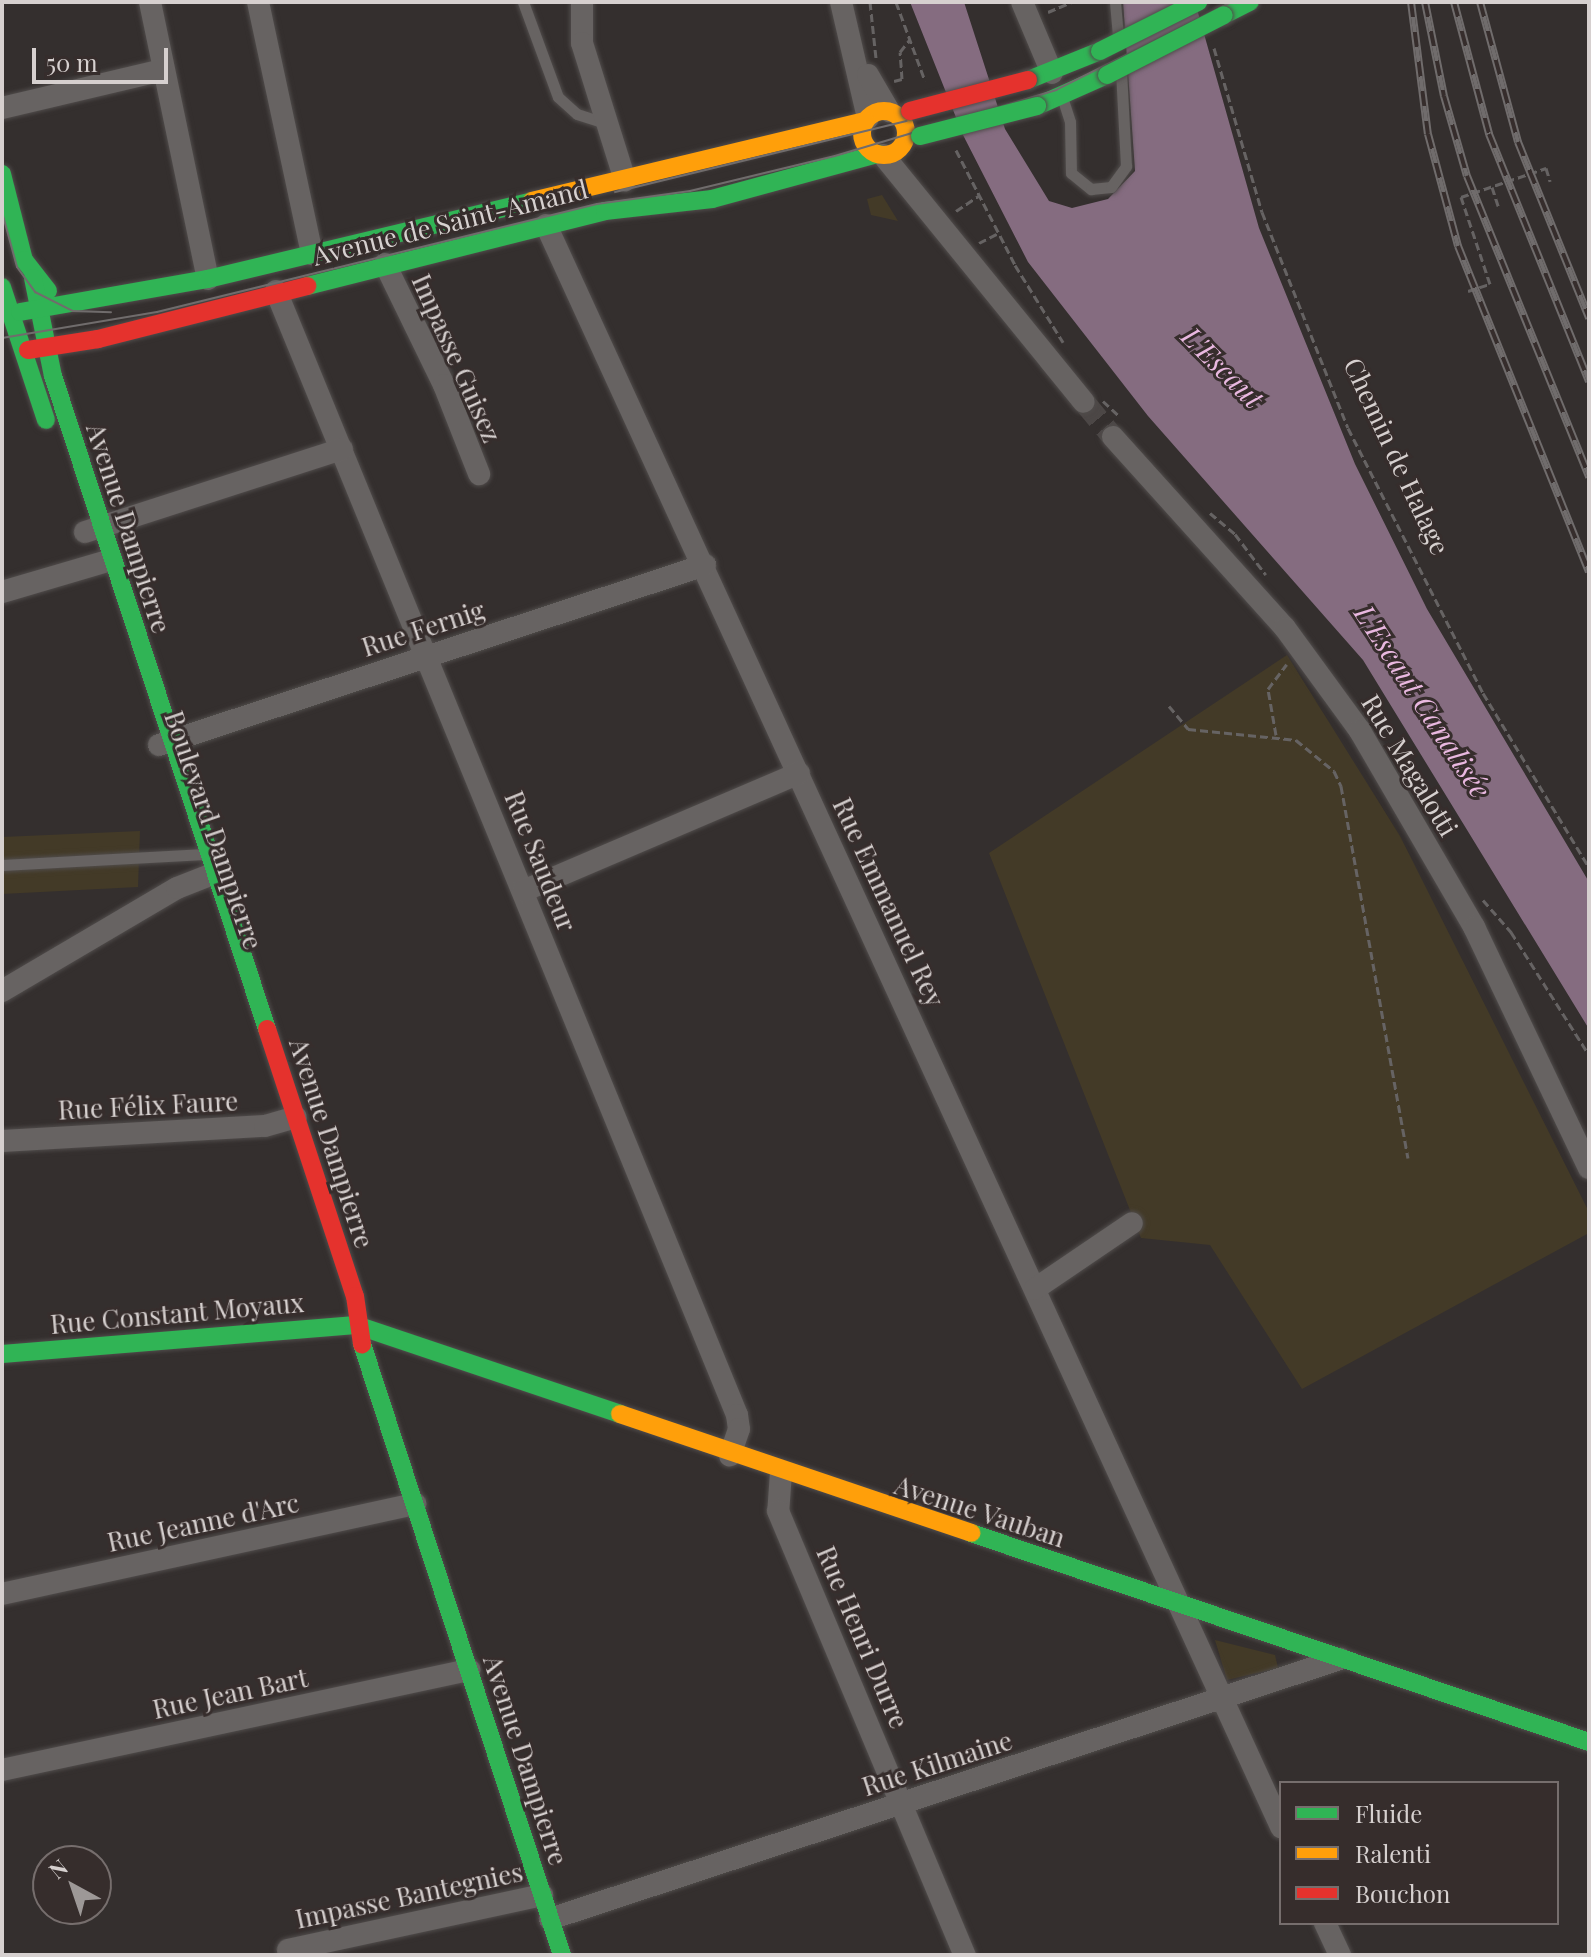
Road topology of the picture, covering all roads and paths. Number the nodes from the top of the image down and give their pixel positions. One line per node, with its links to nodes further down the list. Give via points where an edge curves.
1 (150, 2): 16 (street)
2 (258, 2): 34 (street)
3 (523, 2): 23 (lane, via 558,97 577,114)
4 (582, 2): 23 (street, via 582,43)
5 (841, 2): 22 (street)
6 (870, 2): 15 (path)
7 (896, 2): 13 (path)
8 (1072, 2): 12 (path)
9 (1115, 2): 20 (lane, via 1126,161 1123,176 1111,187 1091,189 1071,173 1070,122)
10 (1198, 2): 17 (main road, Avenue de Saint-Amand, bridge)
11 (1248, 3): 20 (main road, Avenue de Saint-Amand, bridge)
12 (1026, 11): 17 (street)
13 (910, 39): 18 (path, via 900,52); 19 (path)
14 (1212, 42): 62 (path, Chemin de Halage, via 1262,212 1348,428 1483,693)
15 (877, 67)
16 (163, 70): 21 (street); 37 (street)
17 (1052, 73): 22 (main road, Avenue de Saint-Amand, bridge)
18 (902, 79)
19 (927, 86)
20 (1062, 97): 25 (main road, Avenue de Saint-Amand, bridge)
21 (2, 108)
22 (885, 115): 25 (main road, via 905,128); 25 (main road, via 863,140); 27 (main road, Avenue de Saint-Amand)
23 (607, 124): 27 (street)
24 (953, 142): 30 (path)
25 (897, 147): 33 (main road, Avenue de Saint-Amand, via 712,199 615,210); 46 (street, via 954,243)
26 (2, 174): 36 (main road)
27 (625, 180): 34 (main road, Avenue de Saint-Amand)
28 (1550, 181): 29 (path, via 1546,168)
29 (1492, 187): 31 (path); 40 (path, via 1461,197 1490,284)
30 (978, 196): 32 (path); 43 (path)
31 (1498, 206)
32 (951, 214)
33 (546, 225): 35 (main road, Avenue de Saint-Amand); 52 (street, Rue Emmanuel Rey)
34 (312, 254): 37 (main road, Avenue de Saint-Amand)
35 (385, 264): 39 (main road, Avenue de Saint-Amand); 49 (street, Impasse Guisez, via 444,385 456,427)
36 (33, 278): 41 (main road, via 54,294); 42 (main road)
37 (208, 279): 41 (main road, Avenue de Saint-Amand)
38 (2, 287): 42 (main road)
39 (276, 291): 44 (main road, Avenue de Saint-Amand, via 98,339); 48 (street, Rue Saudeur)
40 (1468, 291)
41 (84, 303): 42 (main road, Avenue de Saint-Amand)
42 (18, 313): 44 (main road); 44 (main road)
43 (1066, 347)
44 (34, 349): 45 (main road, Avenue de Saint-Amand); 50 (main road, Avenue Dampierre)
45 (2, 352)
46 (1092, 400): 47 (path)
47 (1118, 429): 54 (street, Rue Magalotti)
48 (342, 449): 50 (street); 55 (street, Rue Saudeur)
49 (479, 474)
50 (92, 529): 51 (main road, Boulevard Dampierre)
51 (104, 562): 53 (street); 58 (main road, Boulevard Dampierre)
52 (705, 565): 55 (street, Rue Fernig); 59 (street, Rue Emmanuel Rey)
53 (2, 592)
54 (1303, 651): 57 (path, via 1277,672 1268,689); 70 (street, Rue Magalotti, via 1366,740 1474,927)
55 (427, 656): 58 (street, Rue Fernig); 64 (street, Rue Saudeur)
56 (1169, 706): 57 (path, via 1188,729)
57 (1276, 735): 69 (path, via 1310,749 1341,786)
58 (165, 743): 60 (main road, Boulevard Dampierre)
59 (799, 773): 64 (street); 72 (street, Rue Emmanuel Rey)
60 (206, 864): 61 (lane); 65 (street); 67 (main road, Boulevard Dampierre)
61 (2, 865)
62 (1589, 867)
63 (1472, 890): 66 (path, via 1511,932)
64 (523, 891): 75 (street, Rue Saudeur, via 737,1415 739,1429)
65 (2, 991)
66 (1589, 1055)
67 (290, 1119): 68 (street, Rue Félix Faure); 73 (main road, Boulevard Dampierre, via 342,1301)
68 (2, 1141)
69 (1408, 1158)
70 (1589, 1168)
71 (1132, 1223): 72 (street)
72 (1035, 1289): 79 (street, Rue Emmanuel Rey)
73 (356, 1325): 74 (main road, Rue Constant Moyaux); 75 (main road, Avenue Vauban); 77 (main road, Avenue Dampierre)
74 (2, 1354)
75 (730, 1455): 76 (main road, Avenue Vauban)
76 (781, 1472): 79 (main road, Avenue Vauban); 85 (street, Rue Henri Durre, via 778,1511)
77 (415, 1504): 78 (street, Rue Jeanne d'Arc); 81 (main road, Avenue Dampierre)
78 (2, 1594)
79 (1178, 1605): 80 (main road, Avenue Vauban); 82 (street, Rue Emmanuel Rey)
80 (1340, 1659): 82 (street, Rue Kilmaine); 83 (main road, Avenue Vauban)
81 (469, 1670): 84 (street, Rue Jean Bart); 87 (main road, Avenue Dampierre)
82 (1223, 1700): 85 (street, Rue Kilmaine); 86 (street, Rue Emmanuel Rey)
83 (1589, 1742)
84 (2, 1770)
85 (902, 1804): 88 (street, Rue Kilmaine); 92 (street, Rue Henri Durre)
86 (1279, 1823)
87 (542, 1895): 88 (main road, Avenue Dampierre); 90 (street, Impasse Bantegnies)
88 (550, 1919): 91 (main road, Avenue Dampierre)
89 (1326, 1925): 93 (street)
90 (288, 1950)
91 (562, 1955)
92 (965, 1955)
93 (1340, 1955)

